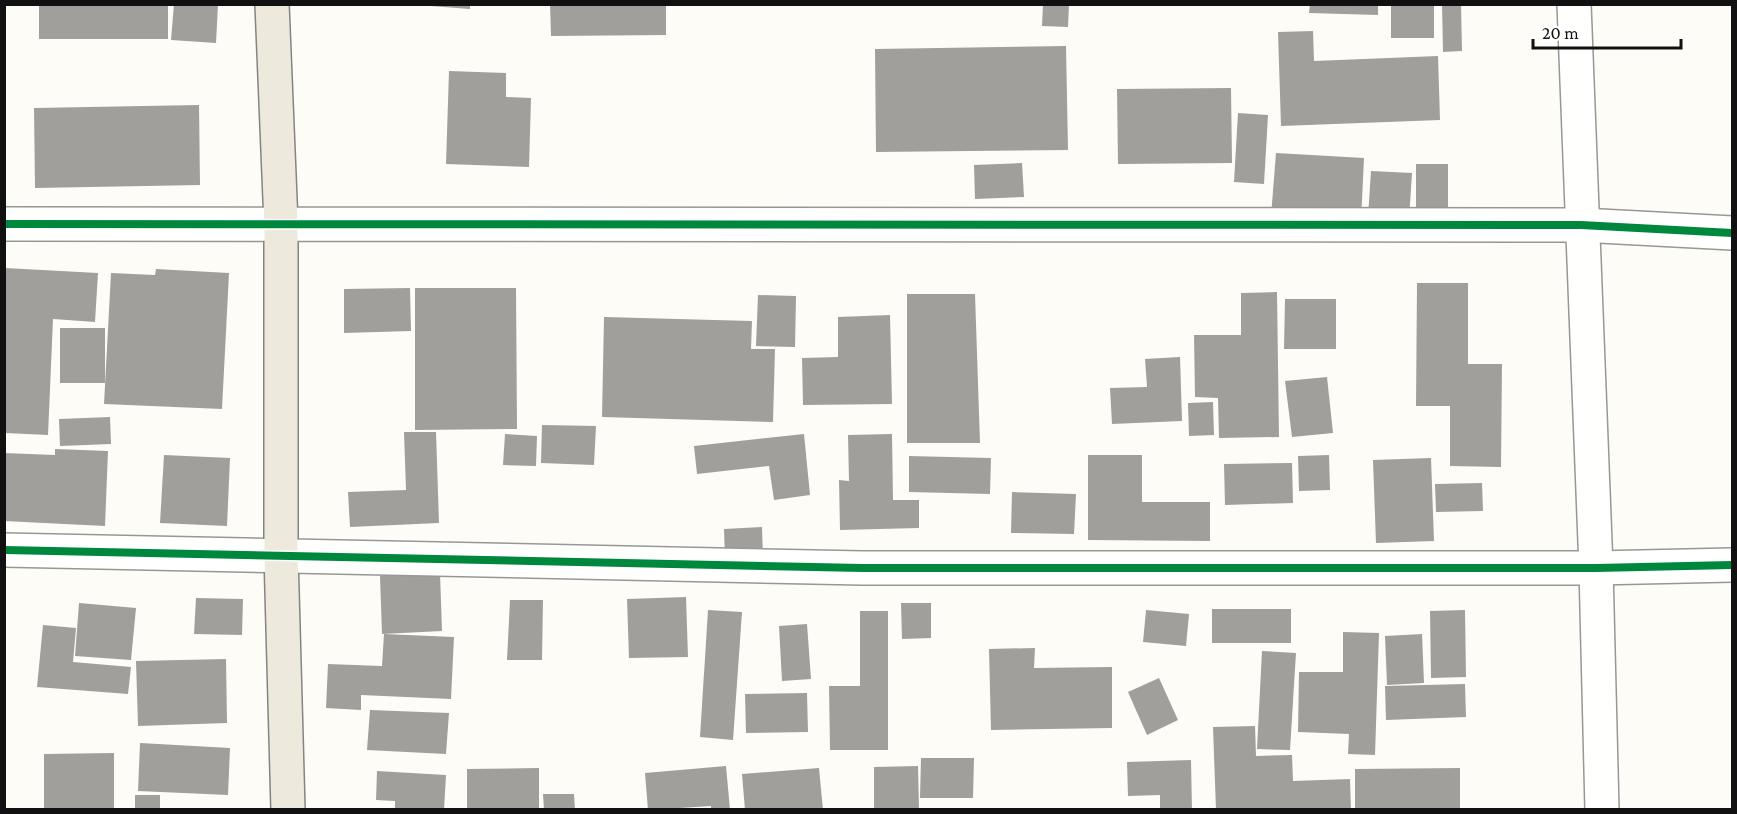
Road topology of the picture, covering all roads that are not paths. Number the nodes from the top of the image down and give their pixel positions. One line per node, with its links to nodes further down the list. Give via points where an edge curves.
1 (272, 4): 3 (main road)
2 (1574, 4): 5 (street)
3 (281, 224): 4 (street); 5 (street); 8 (main road)
4 (4, 225)
5 (1581, 225): 6 (street); 10 (street)
6 (1732, 232)
7 (4, 550): 8 (street)
8 (281, 554): 10 (street, via 864,568); 11 (main road)
9 (1732, 565): 10 (street)
10 (1596, 568): 12 (street)
11 (288, 810)
12 (1602, 810)

